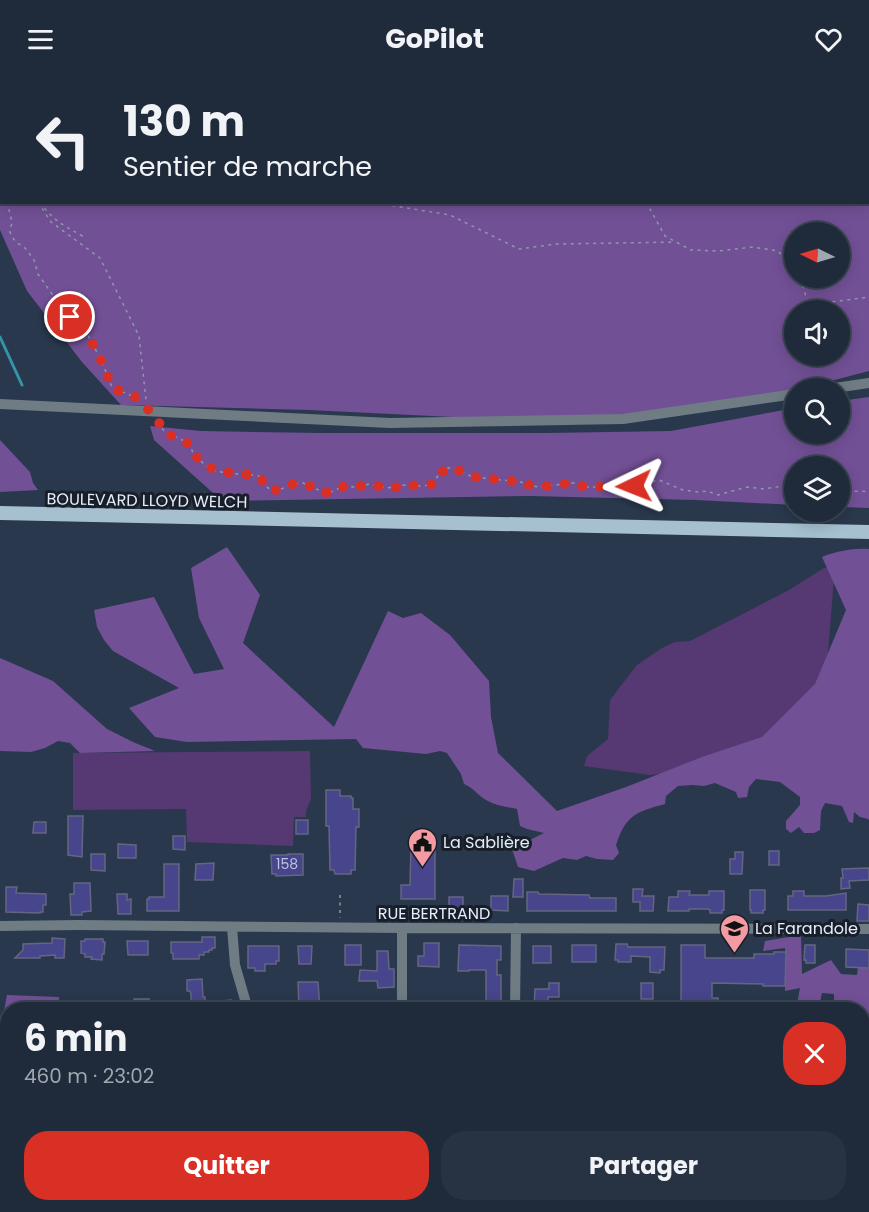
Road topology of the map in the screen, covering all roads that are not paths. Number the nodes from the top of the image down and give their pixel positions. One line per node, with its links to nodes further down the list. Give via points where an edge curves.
1 (869, 383): 2 (street)
2 (850, 386)
3 (784, 396): 4 (street, via 623,419 390,423)
4 (0, 404)
5 (0, 513): 6 (main road, BOULEVARD LLOYD WELCH)
6 (869, 532)
7 (0, 926): 8 (street, RUE BERTRAND)
8 (232, 927): 9 (street, RUE BERTRAND); 12 (street, via 235,965)
9 (402, 928): 10 (street, RUE BERTRAND); 13 (street)
10 (516, 928): 11 (street, RUE BERTRAND); 14 (street)
11 (869, 929)
12 (246, 1002)
13 (402, 1002)
14 (515, 1002)

